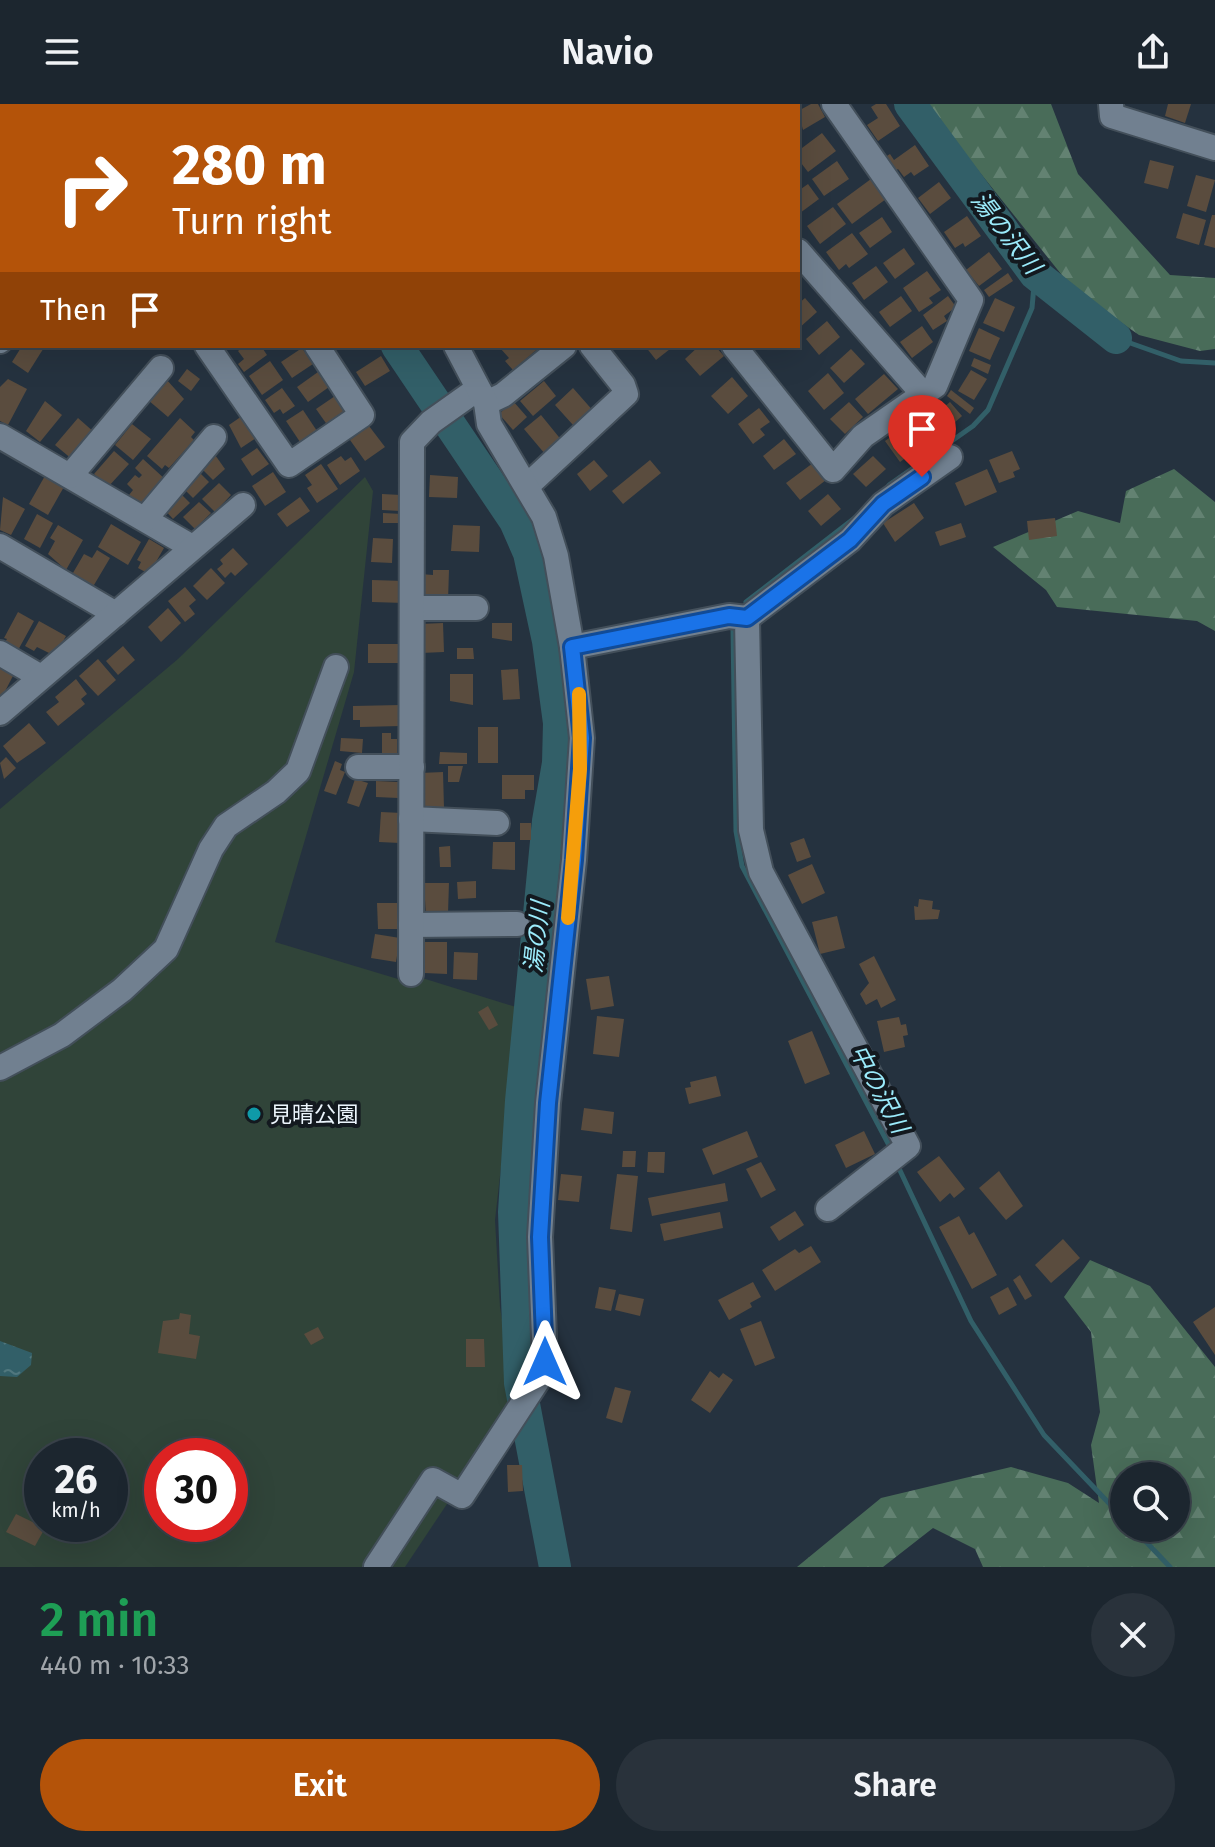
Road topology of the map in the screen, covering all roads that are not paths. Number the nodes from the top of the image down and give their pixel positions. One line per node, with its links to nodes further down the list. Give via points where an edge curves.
1 (834, 104): 12 (street, via 971,300 935,386)
2 (1111, 104): 3 (street, via 1112,116)
3 (1215, 148)
4 (800, 253): 12 (street)
5 (208, 348): 6 (street, via 289,465 362,415)
6 (318, 348)
7 (457, 348): 13 (street)
8 (562, 348): 13 (street, via 503,395)
9 (594, 348): 18 (street, via 626,394)
10 (736, 348): 12 (street, via 833,470 863,436)
11 (161, 368): 17 (street)
12 (923, 394)
13 (481, 397): 18 (street, via 489,424); 23 (street, via 452,407 412,442)
14 (0, 436): 17 (street)
15 (214, 437): 20 (street)
16 (950, 457): 26 (street, via 883,504 850,540)
17 (70, 476): 20 (street)
18 (527, 486): 27 (street, via 556,556)
19 (243, 505): 22 (street)
20 (145, 519): 22 (street)
21 (0, 546): 25 (street)
22 (192, 547): 25 (street)
23 (413, 608): 24 (street); 33 (street)
24 (476, 608)
25 (116, 614): 30 (street)
26 (747, 618): 27 (street, via 729,616); 40 (street, via 751,830 761,872 899,1153)
27 (572, 647): 41 (street, via 580,769 540,1237 547,1339 538,1380 462,1496 433,1480)
28 (0, 653): 30 (street)
29 (336, 667): 39 (street, via 298,771 226,826 166,949 62,1035)
30 (41, 677): 31 (street)
31 (0, 713)
32 (358, 767): 33 (street)
33 (412, 767): 34 (street)
34 (411, 819): 35 (street); 37 (street)
35 (497, 823)
36 (517, 924): 37 (street)
37 (411, 925): 38 (street)
38 (411, 974)
39 (0, 1068)
40 (828, 1209)
41 (376, 1567)

